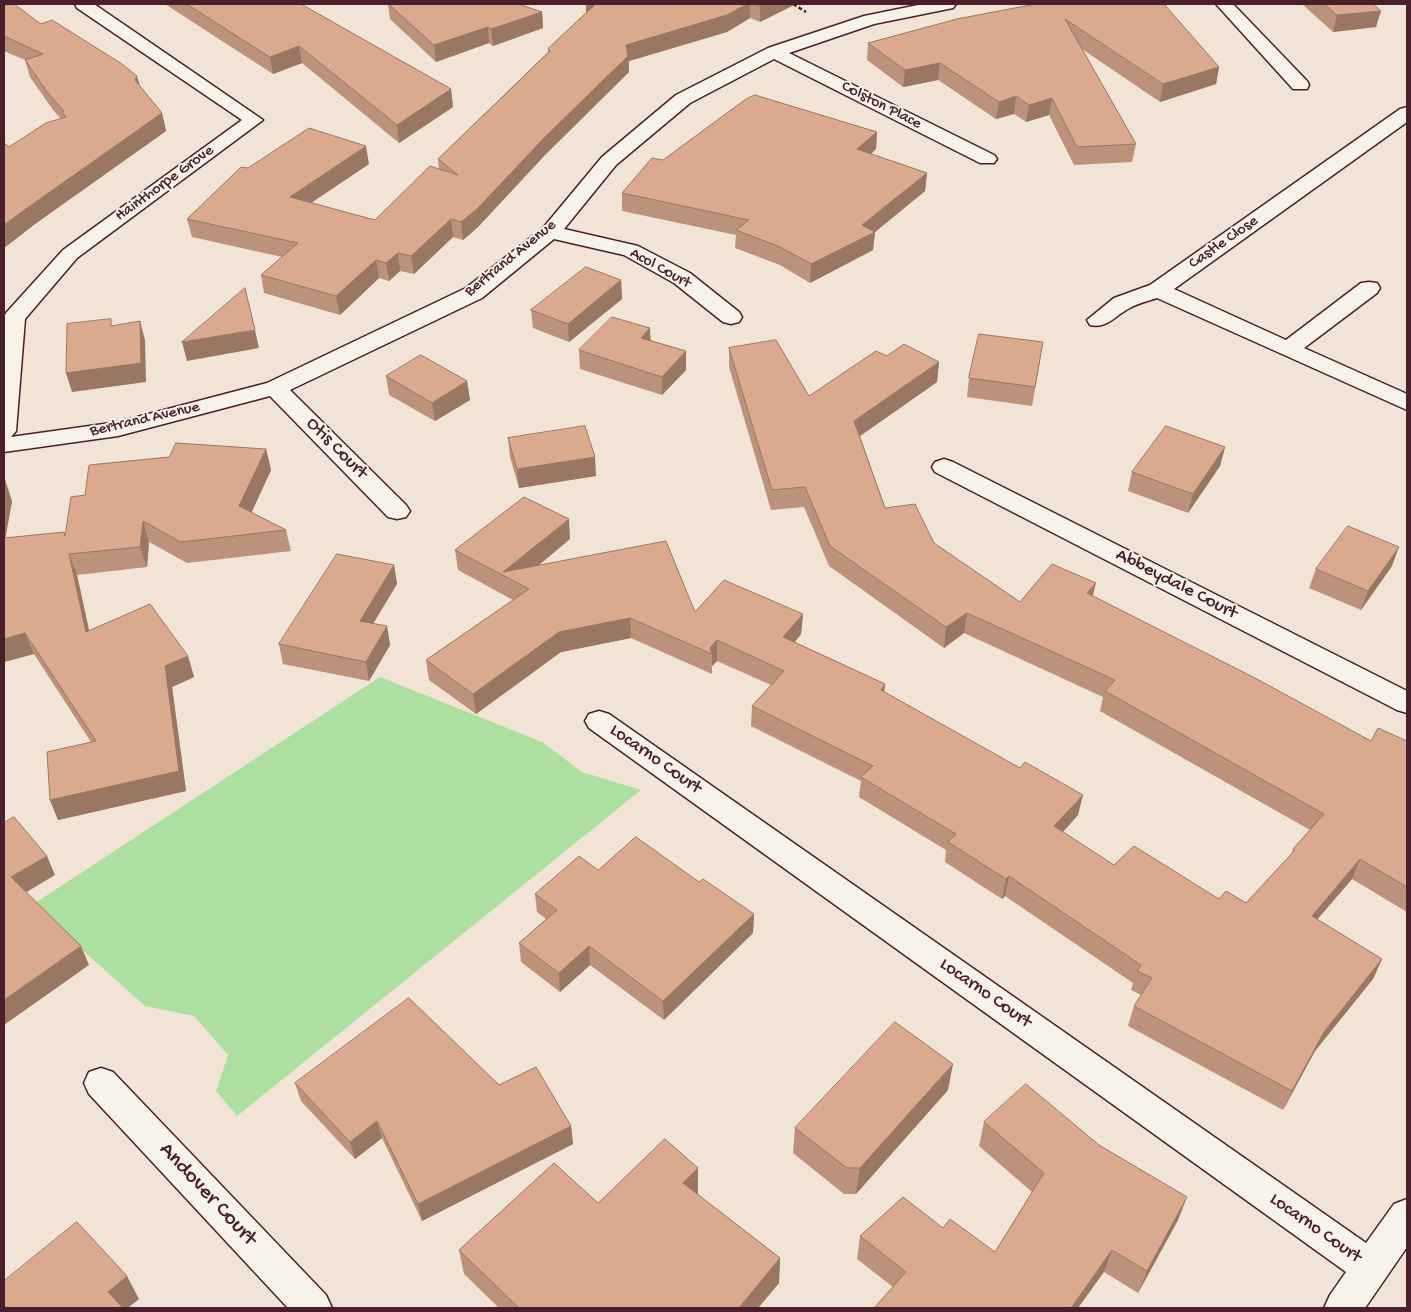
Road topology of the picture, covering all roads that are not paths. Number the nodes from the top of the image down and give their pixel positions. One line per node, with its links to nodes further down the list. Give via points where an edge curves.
1 (83, 4): 16 (street, Hainthorpe Grove, via 254,120 70,254 14,318)
2 (947, 4): 4 (street, Bertrand Avenue, via 870,20)
3 (1224, 4): 5 (street)
4 (774, 52): 7 (street, Colston Place); 8 (street, Bertrand Avenue, via 682,99 608,161)
5 (1300, 85)
6 (1407, 113): 10 (street, Castle Close)
7 (988, 159)
8 (550, 232): 11 (street, Acol Court, via 631,250 682,278); 14 (street, Bertrand Avenue, via 474,293)
9 (1369, 288): 13 (street)
10 (1158, 290): 12 (street, Castle Close, via 1122,303); 13 (street)
11 (731, 317)
12 (1098, 320)
13 (1288, 349): 15 (street)
14 (275, 388): 17 (street, Bertrand Avenue, via 118,429); 19 (street, Otis Court)
15 (1407, 403)
16 (4, 431)
17 (4, 445)
18 (944, 467): 20 (street, Abbeydale Court)
19 (397, 511)
20 (1407, 703)
21 (599, 721): 24 (street, Locarno Court)
22 (101, 1083): 25 (street, Andover Court)
23 (1407, 1216): 24 (street)
24 (1357, 1296)
25 (313, 1308)

